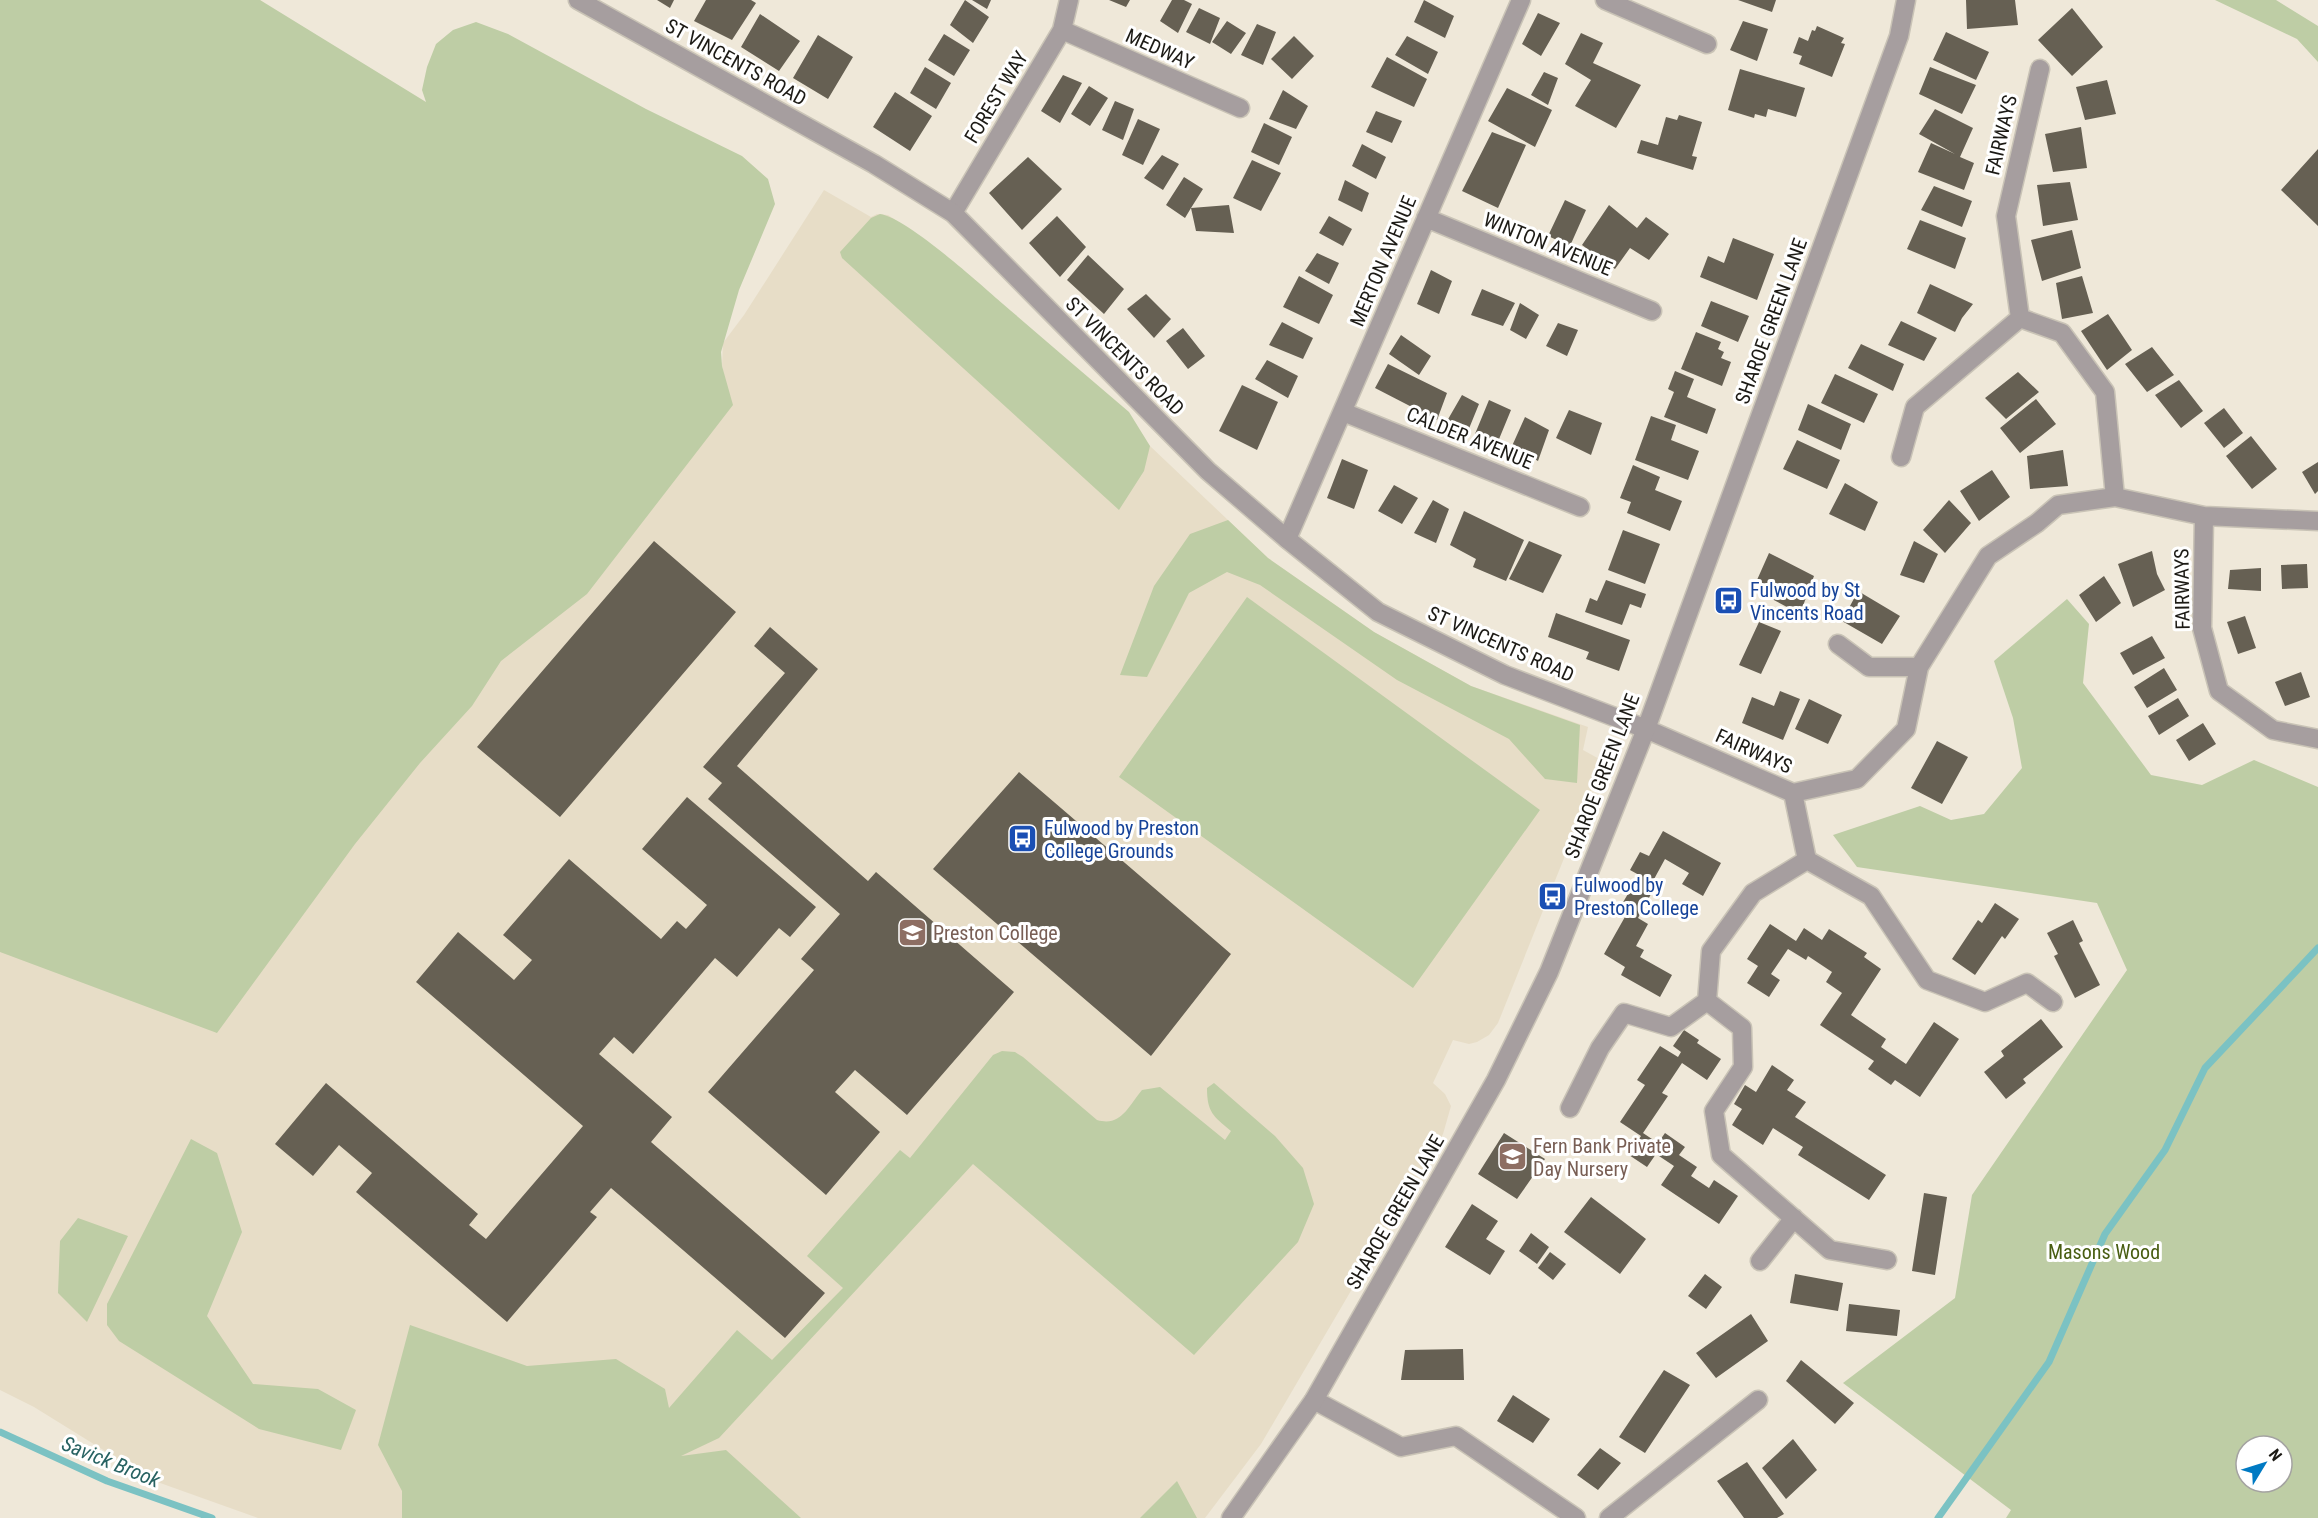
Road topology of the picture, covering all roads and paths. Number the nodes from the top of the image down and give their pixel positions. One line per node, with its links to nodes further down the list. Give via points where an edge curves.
1 (578, 0): 10 (street, ST VINCENTS ROAD, via 874,164)
2 (1069, 0): 6 (street, FOREST WAY)
3 (1521, 0): 11 (street, MERTON AVENUE)
4 (1605, 0): 7 (street)
5 (1906, 0): 23 (street, SHAROE GREEN LANE, via 1899,36)
6 (1062, 30): 9 (street, MEDWAY); 10 (street, FOREST WAY)
7 (1707, 44)
8 (2040, 69): 13 (street, FAIRWAYS, via 2006,216)
9 (1240, 108)
10 (953, 213): 20 (street, ST VINCENTS ROAD, via 1202,465)
11 (1426, 218): 12 (street, WINTON AVENUE); 14 (street, MERTON AVENUE)
12 (1652, 311)
13 (2020, 318): 15 (street, via 1915,408); 16 (street, via 2062,333 2105,392)
14 (1342, 412): 17 (street, CALDER AVENUE); 20 (street, MERTON AVENUE)
15 (1901, 457)
16 (2115, 497): 18 (street, FAIRWAYS); 22 (street, FAIRWAYS, via 2058,505 1988,556)
17 (1580, 507)
18 (2204, 516): 19 (street, FAIRWAYS); 24 (street, FAIRWAYS, via 2202,628 2219,691 2273,730)
19 (2318, 521)
20 (1287, 539): 23 (street, ST VINCENTS ROAD, via 1378,612 1505,675)
21 (1838, 644): 22 (street, via 1869,667)
22 (1919, 667): 25 (street, FAIRWAYS, via 1906,729 1857,779)
23 (1646, 729): 25 (street, FAIRWAYS); 33 (street, SHAROE GREEN LANE, via 1549,972 1496,1080)
24 (2318, 739)
25 (1793, 793): 26 (street)
26 (1807, 860): 27 (street, via 1753,893 1711,951); 28 (street, via 1870,896 1927,980 1985,1002 2027,984)
27 (1707, 1001): 29 (street, via 1671,1027 1624,1012 1600,1048); 30 (street, via 1742,1028 1743,1067 1714,1111 1721,1155)
28 (2052, 1002)
29 (1570, 1108)
30 (1794, 1218): 31 (street, via 1830,1250); 32 (street)
31 (1887, 1260)
32 (1760, 1261)
33 (1314, 1400): 35 (street, SHAROE GREEN LANE); 36 (street, via 1401,1447 1456,1436)
34 (1758, 1400): 37 (street)
35 (1231, 1518)
36 (1576, 1518)
37 (1609, 1518)

